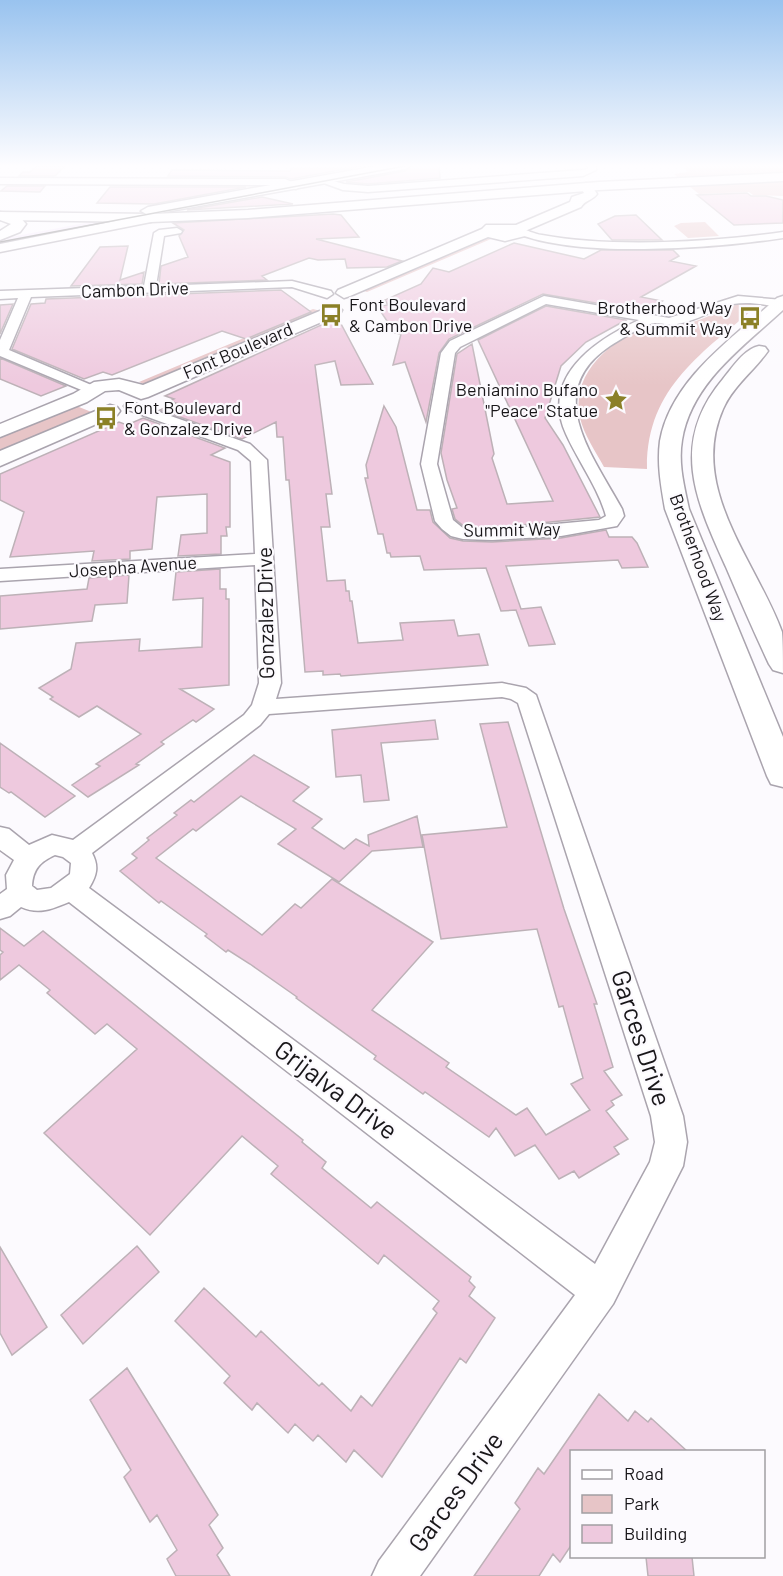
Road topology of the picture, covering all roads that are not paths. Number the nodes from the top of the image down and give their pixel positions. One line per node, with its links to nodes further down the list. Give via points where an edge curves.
1 (41, 239): 6 (main road)
2 (158, 239): 7 (street)
3 (491, 239): 10 (main road, Font Boulevard)
4 (530, 239): 5 (street, via 556,246)
5 (748, 239)
6 (0, 248)
7 (149, 290): 8 (street, Cambon Drive); 10 (street, Cambon Drive, via 271,285)
8 (26, 294): 9 (street, Cambon Drive); 14 (street)
9 (0, 295)
10 (339, 301): 16 (main road, Font Boulevard)
11 (782, 303): 12 (street, Summit Way, via 739,300 685,319); 24 (main road, Brotherhood Way, via 691,389 676,420 669,465 677,509)
12 (650, 320): 12 (street, Summit Way, via 612,338 591,354 574,373 567,394 572,431 614,509 611,522 588,528 477,535 448,527 429,464 450,348 544,300)
13 (768, 342): 22 (main road, Brotherhood Way, via 727,383 713,405 704,433 701,462 714,515)
14 (1, 351): 15 (street)
15 (86, 394): 16 (main road); 17 (main road, via 81,404); 18 (main road)
16 (131, 395): 17 (main road); 20 (street, Gonzalez Drive, via 255,454 261,467)
17 (110, 411): 19 (main road)
18 (0, 431)
19 (0, 459)
20 (265, 559): 21 (street, Josepha Avenue); 23 (street, Gonzalez Drive, via 270,682)
21 (0, 576)
22 (783, 664)
23 (262, 707): 26 (street, Gonzalez Drive, via 252,720); 30 (street, Garces Drive, via 502,690 528,700 667,1116 671,1142 666,1166)
24 (783, 776)
25 (0, 836): 27 (street)
26 (76, 851): 27 (street, via 52,845); 28 (street, via 83,858 84,867 82,877)
27 (25, 855): 29 (street, via 10,876)
28 (71, 889): 29 (street, via 42,901); 30 (street, Grijalva Drive)
29 (9, 901)
30 (600, 1291): 31 (street, Garces Drive)
31 (394, 1576)

